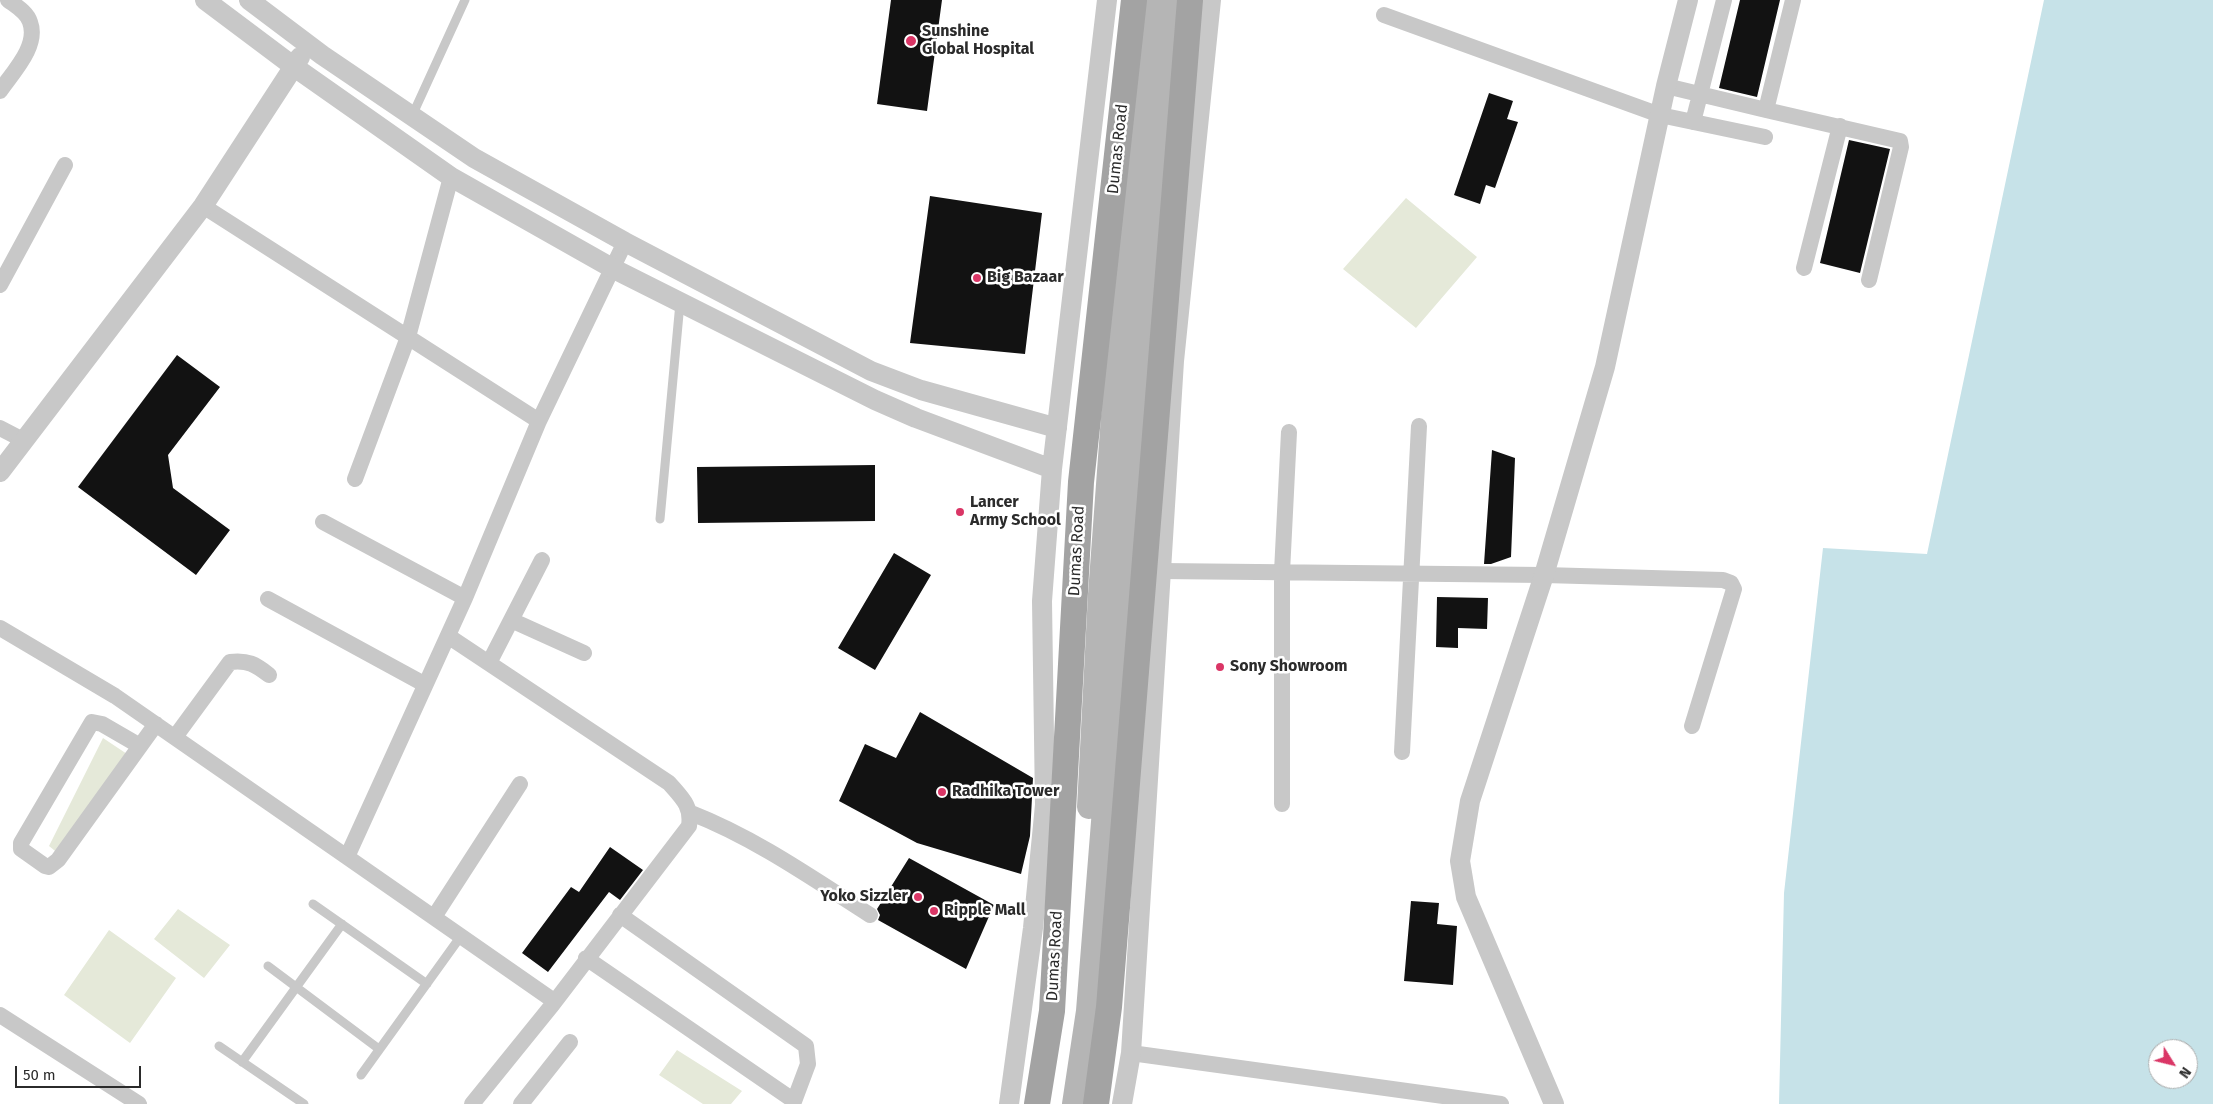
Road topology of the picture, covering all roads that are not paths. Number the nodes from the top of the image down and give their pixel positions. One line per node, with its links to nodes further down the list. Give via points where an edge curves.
1 (8, 0): 19 (street, via 25,13 32,37 29,47)
2 (205, 0): 16 (street)
3 (249, 0): 15 (street)
4 (466, 0): 22 (lane)
5 (1107, 0): 39 (street)
6 (1134, 0): 94 (main road, Dumas Road, via 1081,482 1052,1010)
7 (1154, 0): 95 (main road, via 1122,293 1075,990)
8 (1174, 0): 96 (main road, via 1149,243 1088,1011)
9 (1190, 0): 97 (main road, via 1109,1007)
10 (1211, 0): 48 (street, via 1174,361)
11 (1688, 0): 17 (street)
12 (1724, 0): 18 (street)
13 (1793, 0): 20 (street)
14 (1384, 15): 21 (street)
15 (309, 45): 16 (street); 22 (street)
16 (293, 66): 27 (street); 28 (street)
17 (1667, 82): 18 (street); 21 (street)
18 (1701, 90): 20 (street); 23 (street)
19 (0, 91)
20 (1766, 110): 24 (street)
21 (1660, 115): 23 (street); 51 (street, via 1605,367)
22 (412, 116): 29 (street, via 474,158)
23 (1693, 122): 25 (street)
24 (1840, 126): 31 (street); 32 (street, via 1900,141 1901,146)
25 (1765, 137)
26 (65, 165): 33 (street)
27 (451, 177): 30 (street); 35 (street)
28 (203, 206): 35 (street); 41 (street)
29 (625, 242): 30 (street); 39 (street, via 871,371 921,390)
30 (612, 268): 34 (street); 36 (street)
31 (1804, 268)
32 (1869, 280)
33 (0, 285)
34 (680, 302): 42 (street, via 891,407); 45 (lane)
35 (408, 337): 36 (street); 44 (street)
36 (539, 422): 52 (street)
37 (1419, 426): 50 (street)
38 (0, 428): 41 (street)
39 (1057, 428): 42 (street)
40 (1289, 432): 49 (street)
41 (25, 441): 43 (street)
42 (1052, 468): 93 (street, via 1042,601 1045,805 1033,928)
43 (0, 472)
44 (355, 479)
45 (660, 519)
46 (323, 522): 52 (street)
47 (542, 560): 54 (street)
48 (1161, 571): 49 (street); 85 (street)
49 (1282, 572): 50 (street); 67 (street)
50 (1411, 574): 51 (street); 65 (street)
51 (1544, 575): 62 (street, via 1723,580 1731,583 1734,590 1732,600); 100 (street, via 1470,801 1460,861 1466,897)
52 (464, 598): 56 (street)
53 (268, 599): 60 (street)
54 (511, 620): 57 (street); 58 (street)
55 (0, 628): 61 (street)
56 (448, 636): 58 (street); 60 (street)
57 (584, 653)
58 (489, 663): 68 (street, via 669,783)
59 (268, 675): 63 (street, via 245,660 230,662)
60 (424, 684): 69 (street)
61 (156, 724): 63 (street); 64 (street)
62 (1692, 726)
63 (174, 737): 69 (street)
64 (140, 746): 64 (street, via 53,865 45,866 21,848 92,722 102,724)
65 (1402, 752)
66 (520, 784): 73 (street)
67 (1282, 804)
68 (691, 813): 71 (street, via 760,845); 72 (street, via 689,826)
69 (347, 857): 73 (street)
70 (313, 904): 74 (lane)
71 (870, 914)
72 (620, 915): 76 (street); 88 (street, via 806,1046 808,1064)
73 (434, 917): 75 (street)
74 (342, 924): 78 (lane); 79 (lane)
75 (461, 936): 78 (lane); 80 (street)
76 (586, 958): 80 (street); 88 (street)
77 (268, 966): 79 (lane)
78 (427, 984): 84 (lane)
79 (296, 987): 84 (lane); 86 (lane)
80 (554, 1000): 91 (street)
81 (0, 1015): 89 (street)
82 (570, 1042): 92 (street)
83 (220, 1046): 86 (lane)
84 (379, 1049): 87 (lane)
85 (1131, 1053): 98 (street); 99 (street)
86 (242, 1062): 90 (lane)
87 (361, 1075)
88 (793, 1102)
89 (139, 1104)
90 (304, 1104)
91 (472, 1104)
92 (521, 1104)
93 (1008, 1104)
94 (1037, 1104)
95 (1058, 1104)
96 (1074, 1104)
97 (1096, 1104)
98 (1122, 1104)
99 (1501, 1104)
100 (1554, 1104)

